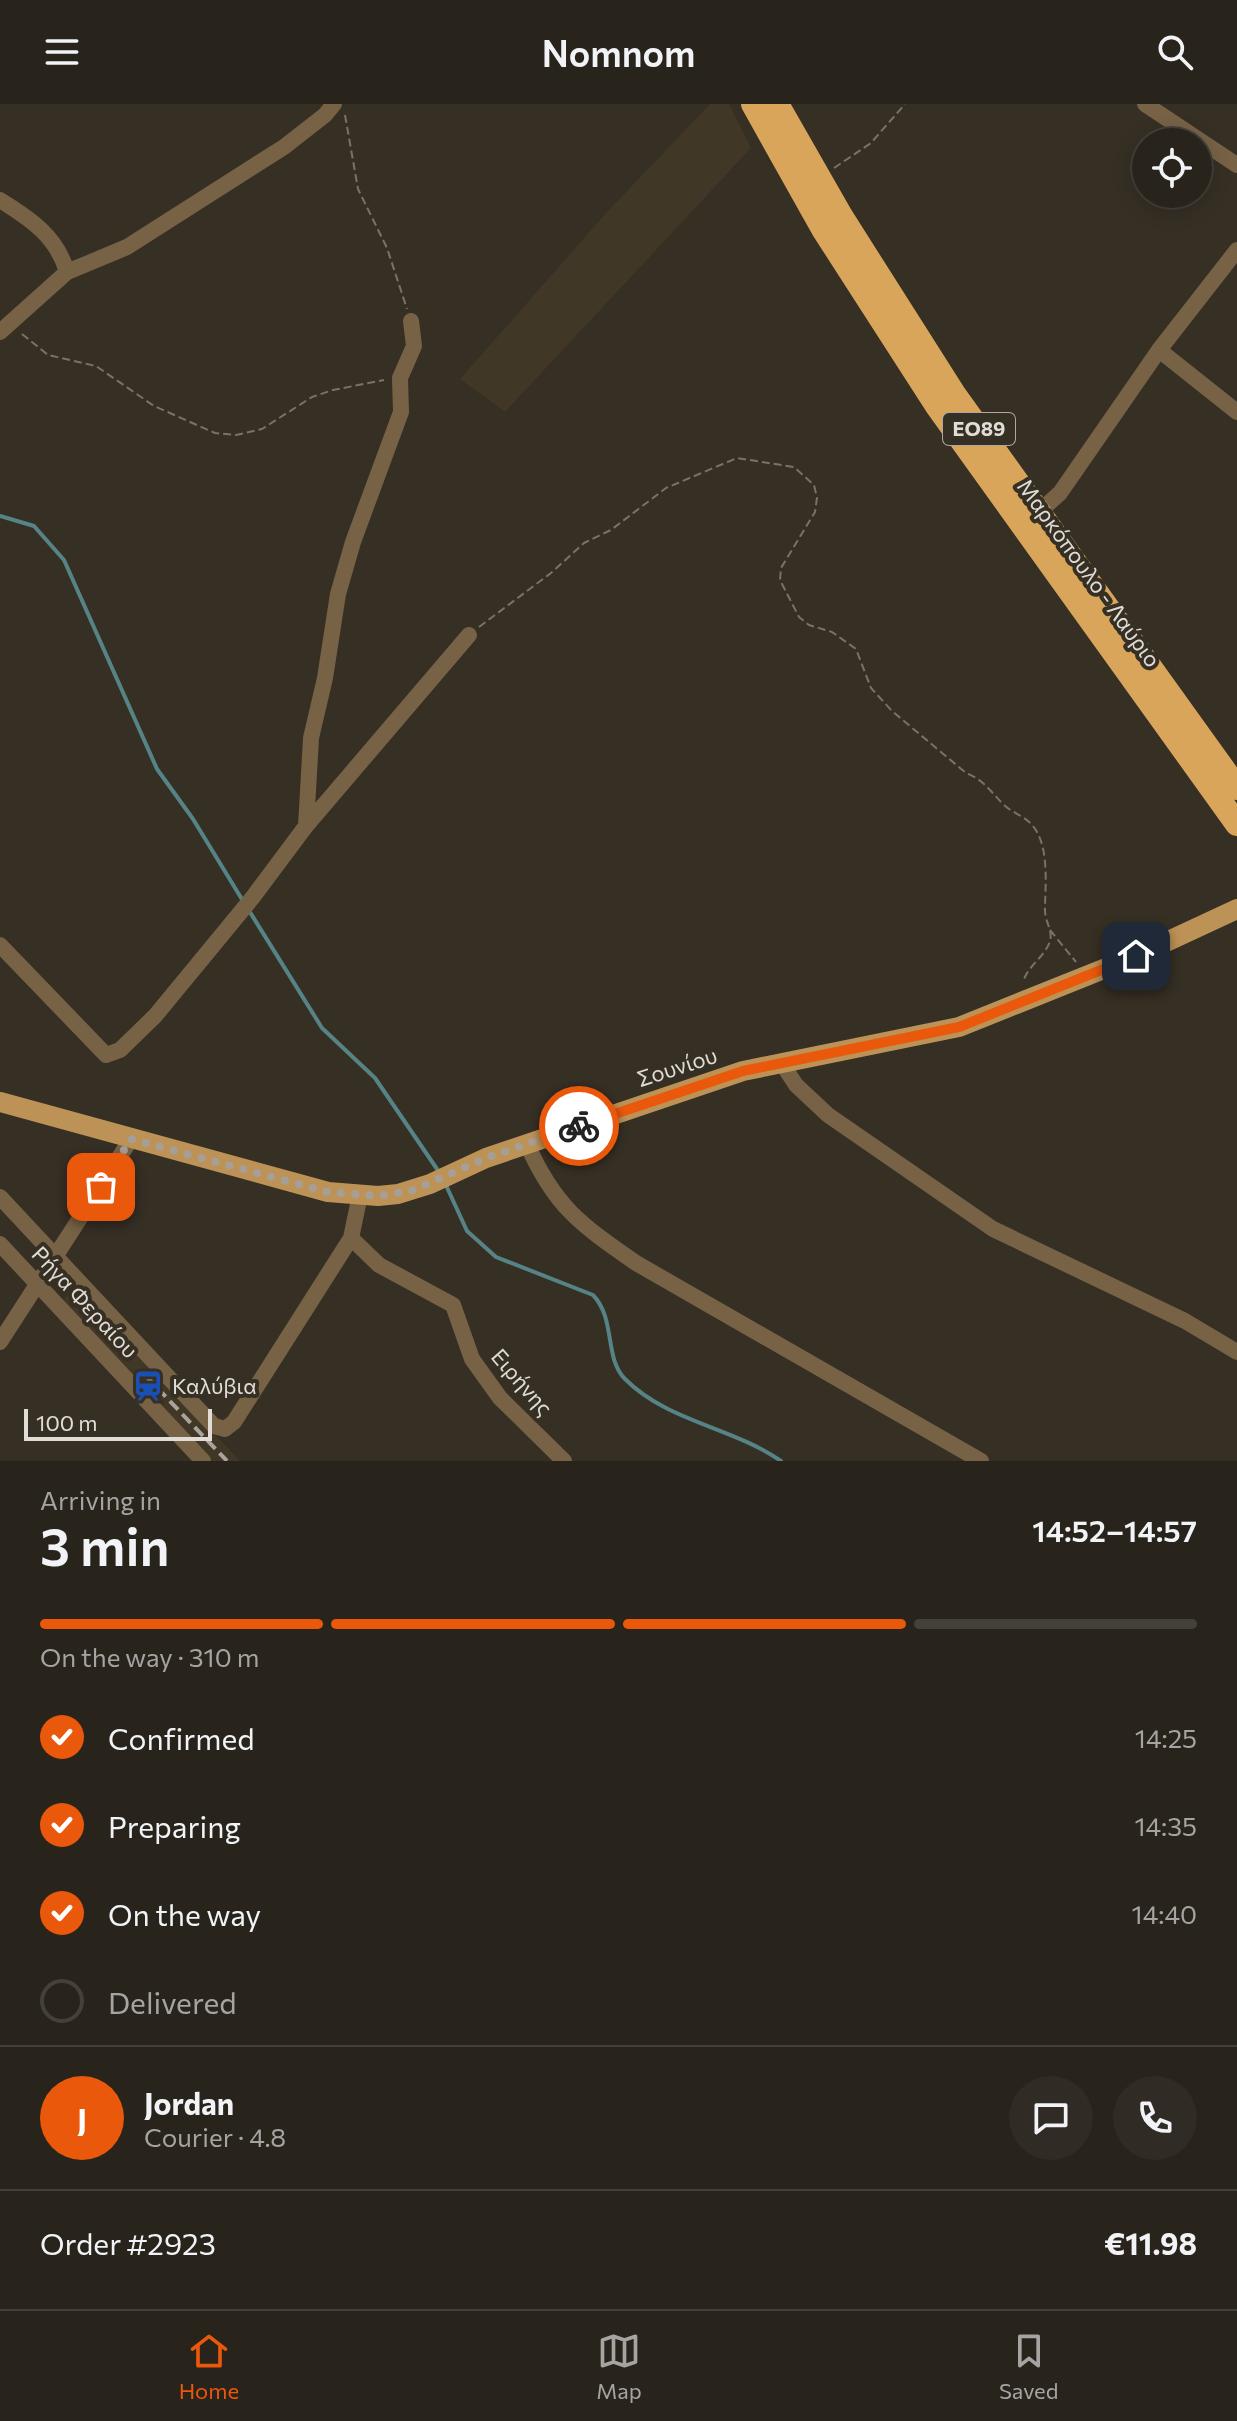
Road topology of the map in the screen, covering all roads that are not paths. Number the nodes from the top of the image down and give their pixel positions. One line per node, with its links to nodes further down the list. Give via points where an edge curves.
1 (334, 104): 8 (street, via 284,147 127,247)
2 (753, 104): 16 (highway, Μαρκόπουλο - Λαύριο / ΕΟ89, via 823,229 937,406)
3 (777, 104): 13 (highway, Μαρκόπουλο - Λαύριο / ΕΟ89, via 914,333)
4 (1145, 104): 5 (street)
5 (1237, 165)
6 (0, 200): 8 (street, via 50,238 61,250)
7 (1237, 250): 11 (street)
8 (67, 272): 10 (street)
9 (411, 321): 17 (street, via 414,346 400,378 401,412 338,594 311,738)
10 (3, 330)
11 (1159, 350): 12 (street); 13 (street, via 1060,493)
12 (1237, 412)
13 (1039, 512): 15 (highway, Μαρκόπουλο - Λαύριο / ΕΟ89)
14 (469, 635): 17 (street)
15 (1237, 788)
16 (1237, 824)
17 (306, 826): 19 (street, via 155,1016 120,1050 106,1055)
18 (1234, 914): 20 (main road, Σουνίου, via 959,1027)
19 (0, 945)
20 (781, 1062): 23 (main road, Σουνίου, via 687,1088); 31 (street, via 796,1085 828,1115 993,1229 1185,1321)
21 (0, 1102): 22 (main road, Σουνίου)
22 (131, 1139): 24 (main road, Σουνίου, via 328,1192); 28 (street)
23 (527, 1144): 24 (main road, Σουνίου, via 398,1194); 34 (street, via 543,1180 593,1233 636,1263)
24 (360, 1195): 26 (street)
25 (0, 1197): 28 (street, Ρήγα Φεραίου)
26 (351, 1238): 28 (street, Ρήγα Φεραίου, via 225,1429 214,1426); 33 (street, Ειρήνης, via 379,1265 453,1305 472,1359 500,1398)
27 (0, 1244): 29 (street, Ρήγα Φεραίου)
28 (55, 1259): 29 (street)
29 (38, 1285): 30 (street); 32 (street, Ρήγα Φεραίου)
30 (0, 1342)
31 (1237, 1352)
32 (203, 1461)
33 (564, 1461)
34 (981, 1461)

